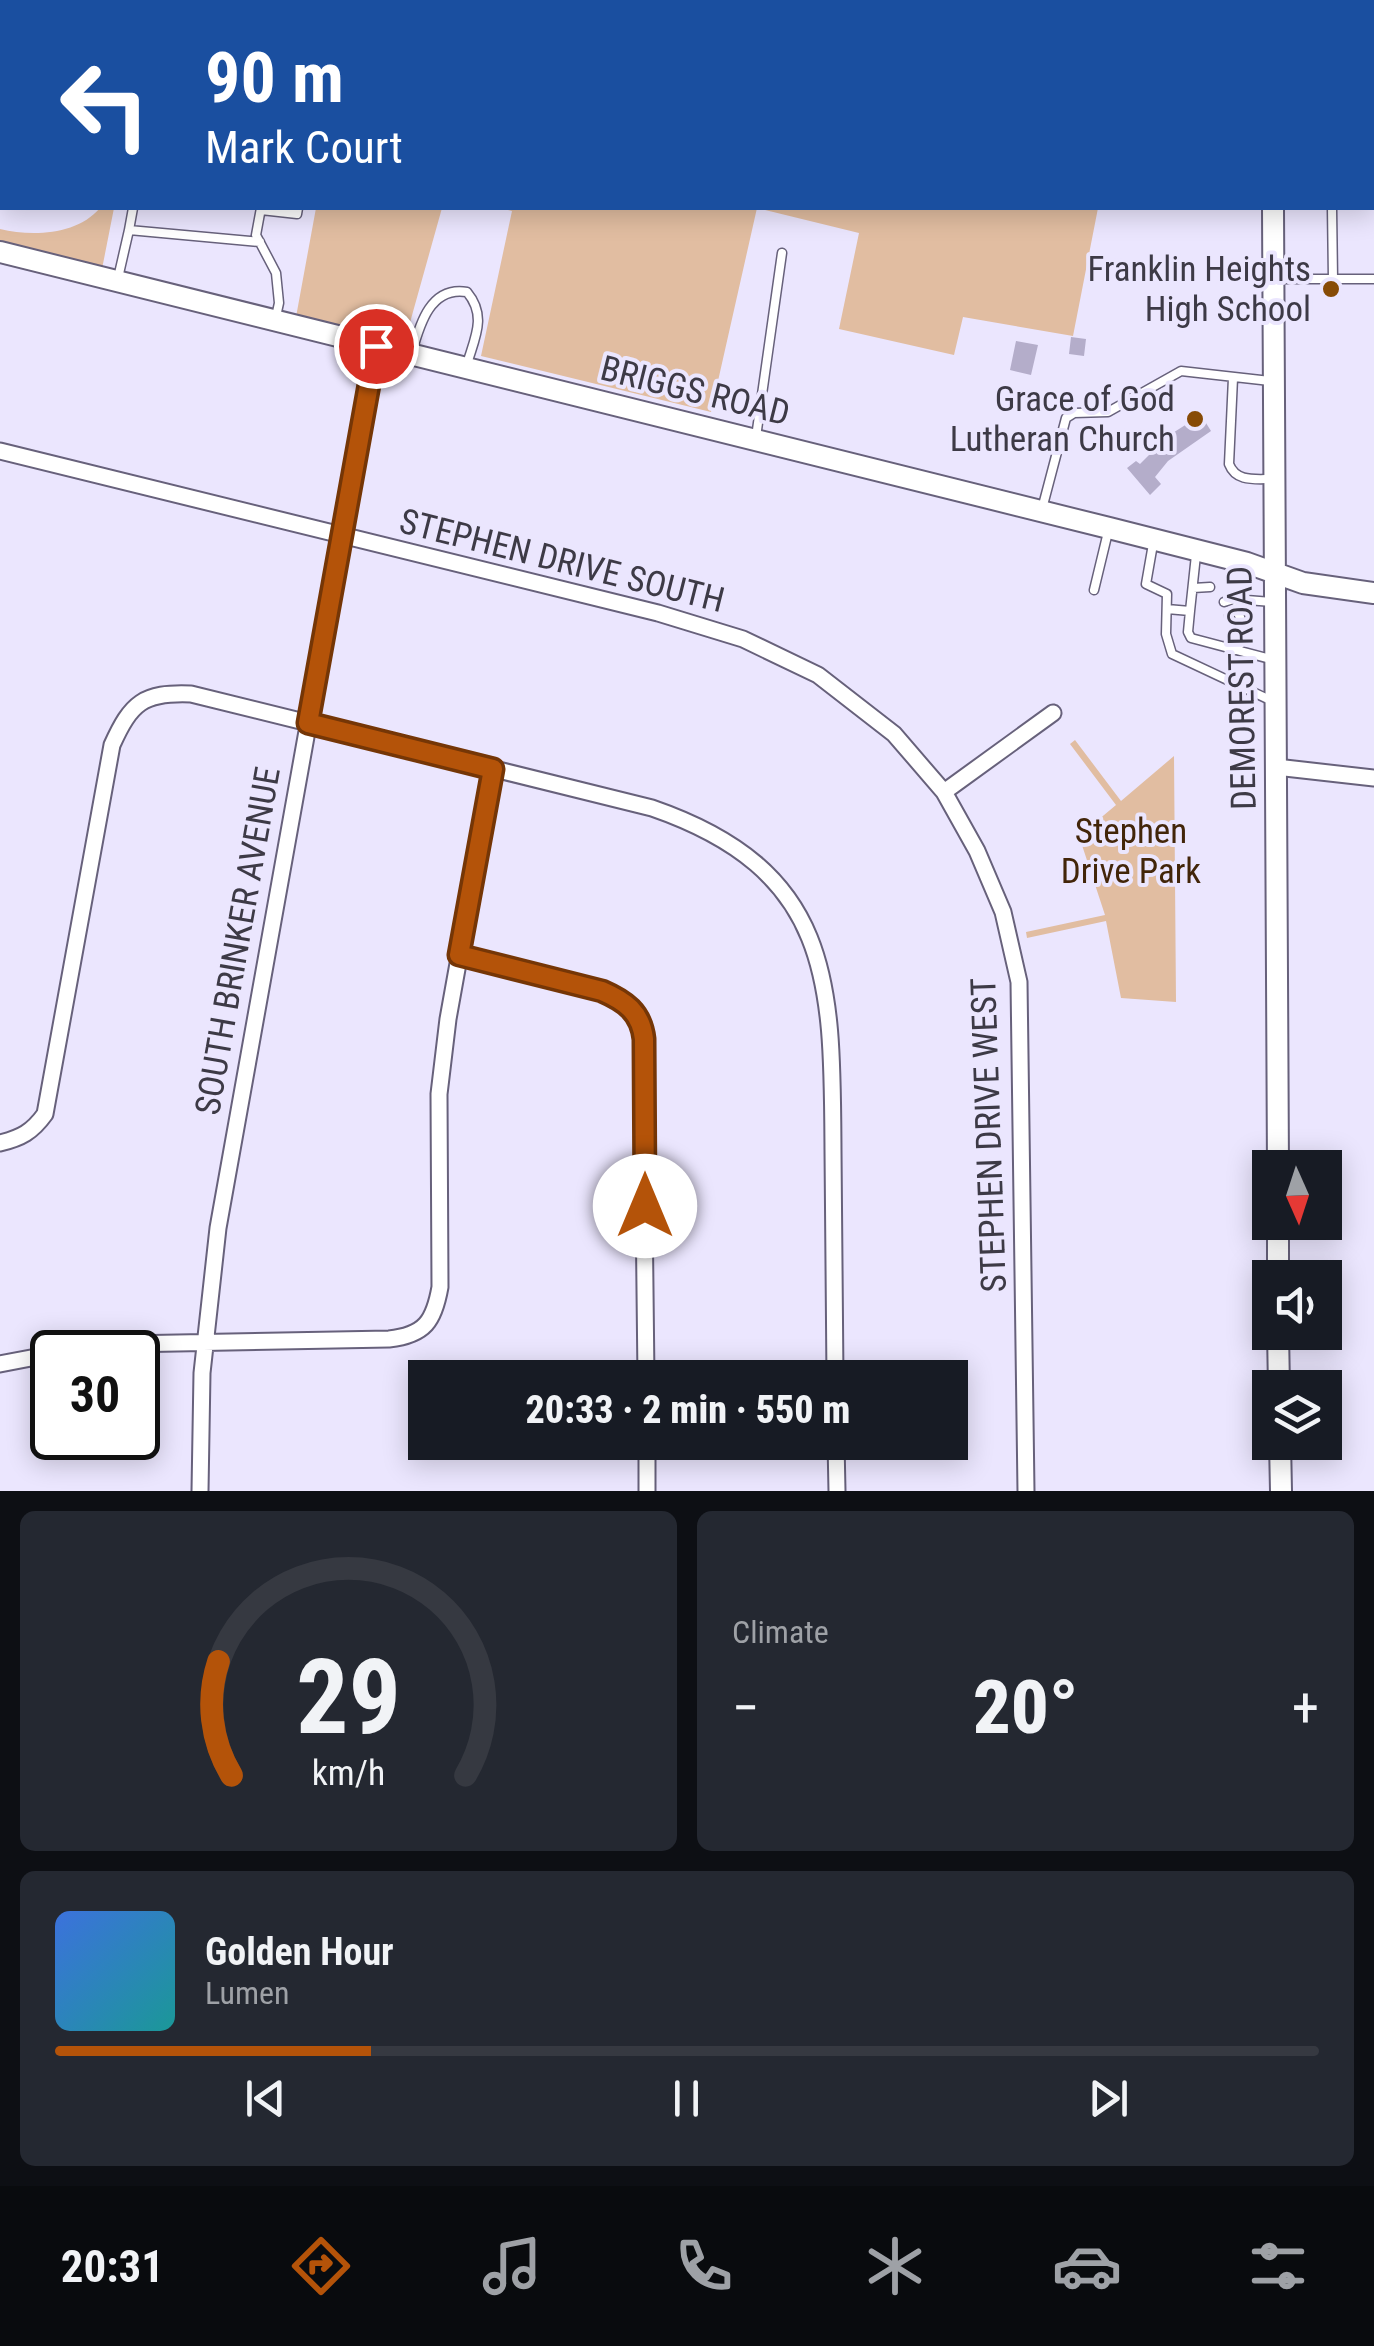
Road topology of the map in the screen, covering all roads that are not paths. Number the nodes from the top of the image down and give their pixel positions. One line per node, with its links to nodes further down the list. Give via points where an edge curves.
1 (133, 210): 7 (lane)
2 (261, 210): 8 (lane)
3 (268, 210): 4 (lane)
4 (298, 210)
5 (1273, 210): 11 (street, DEMOREST ROAD)
6 (1332, 210): 12 (lane)
7 (129, 230): 8 (lane); 14 (lane)
8 (260, 242): 15 (lane, via 276,273)
9 (0, 252): 14 (street, BRIGGS ROAD)
10 (782, 253): 21 (lane)
11 (1274, 279): 12 (lane); 20 (street, DEMOREST ROAD)
12 (1333, 279): 13 (lane)
13 (1374, 279)
14 (118, 281): 15 (street, BRIGGS ROAD)
15 (276, 320): 16 (street, BRIGGS ROAD)
16 (376, 346): 17 (street, BRIGGS ROAD); 26 (street, SOUTH BRINKER AVENUE)
17 (411, 354): 18 (street, BRIGGS ROAD); 18 (lane, via 438,296 467,292 478,304 478,325)
18 (466, 368): 21 (street, BRIGGS ROAD)
19 (1233, 378): 20 (lane); 23 (lane, via 1232,472); 24 (lane, via 1181,370 1108,412 1066,418)
20 (1274, 381): 23 (street, DEMOREST ROAD)
21 (755, 440): 24 (street, BRIGGS ROAD)
22 (0, 450): 26 (street, STEPHEN DRIVE SOUTH)
23 (1274, 479): 29 (street, DEMOREST ROAD)
24 (1042, 511): 25 (street, BRIGGS ROAD)
25 (1109, 528): 27 (street, BRIGGS ROAD); 30 (lane)
26 (342, 536): 43 (street, SOUTH BRINKER AVENUE); 47 (street, STEPHEN DRIVE SOUTH, via 743,638 818,675 894,734)
27 (1154, 539): 28 (street, BRIGGS ROAD); 35 (lane, via 1146,584 1167,594)
28 (1197, 550): 29 (street, BRIGGS ROAD); 37 (lane, via 1202,590)
29 (1273, 572): 32 (street, BRIGGS ROAD); 34 (street, DEMOREST ROAD)
30 (1094, 590)
31 (1227, 592): 36 (lane)
32 (1374, 593)
33 (1224, 602): 36 (lane)
34 (1273, 602): 36 (lane); 38 (street, DEMOREST ROAD)
35 (1167, 609): 37 (lane); 39 (lane, via 1172,654)
36 (1235, 610)
37 (1190, 611): 38 (lane, via 1189,636)
38 (1274, 660): 40 (street, DEMOREST ROAD)
39 (1240, 687): 40 (lane); 42 (lane)
40 (1275, 702): 44 (street, DEMOREST ROAD)
41 (1053, 713): 47 (street)
42 (1241, 718)
43 (308, 723): 45 (street); 49 (street, via 168,693 146,698 125,716 112,746 45,1114 35,1129); 51 (street, SOUTH BRINKER AVENUE, via 218,1228)
44 (1276, 767): 46 (street); 50 (street, DEMOREST ROAD)
45 (493, 769): 48 (street); 55 (street, via 698,824 734,846 796,910 812,941 832,1036)
46 (1374, 778)
47 (944, 792): 63 (street, STEPHEN DRIVE WEST, via 1004,912 1018,982)
48 (459, 955): 51 (street, via 439,1094 440,1287 424,1328 389,1339); 54 (street, via 602,991 636,1013 644,1039)
49 (5, 1142)
50 (1278, 1150)
51 (204, 1343): 52 (street); 60 (street, SOUTH BRINKER AVENUE)
52 (160, 1344)
53 (30, 1358): 56 (street)
54 (646, 1360)
55 (836, 1360)
56 (0, 1364)
57 (647, 1460): 61 (street)
58 (836, 1460): 62 (street)
59 (1281, 1460): 64 (street)
60 (200, 1491)
61 (647, 1491)
62 (837, 1491)
63 (1026, 1491)
64 (1282, 1491)

